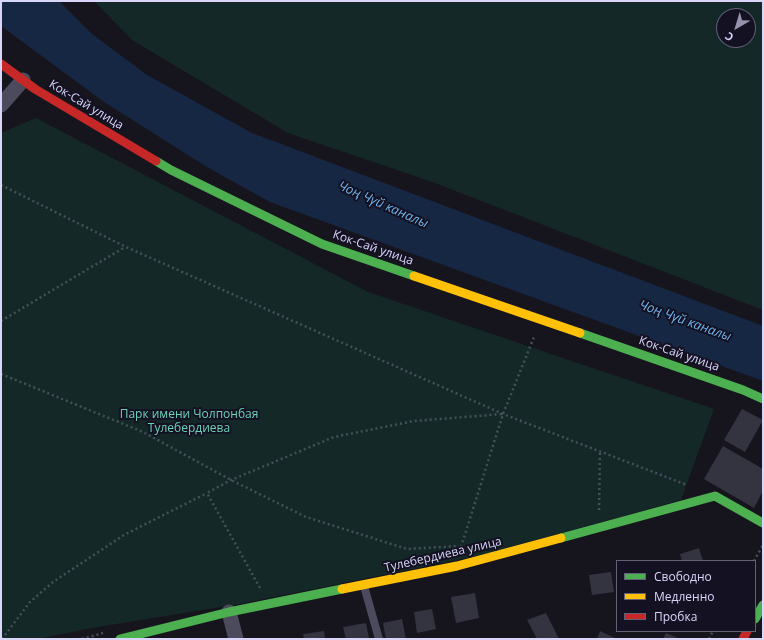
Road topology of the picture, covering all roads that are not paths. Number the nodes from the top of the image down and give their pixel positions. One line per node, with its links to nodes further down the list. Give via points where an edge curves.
1 (1, 64): 2 (street, Кок-Сай улица)
2 (23, 80): 3 (street); 4 (street, Кок-Сай улица, via 171,170 322,244)
3 (1, 105)
4 (763, 398)
5 (763, 523): 6 (street, Тулебердиева улица, via 715,496 457,566)
6 (364, 585): 8 (street, Тулебердиева улица); 12 (lane)
7 (763, 605): 9 (street)
8 (229, 612): 10 (street, Тулебердиева улица); 11 (street)
9 (756, 617)
10 (120, 639)
11 (236, 639)
12 (378, 639)

